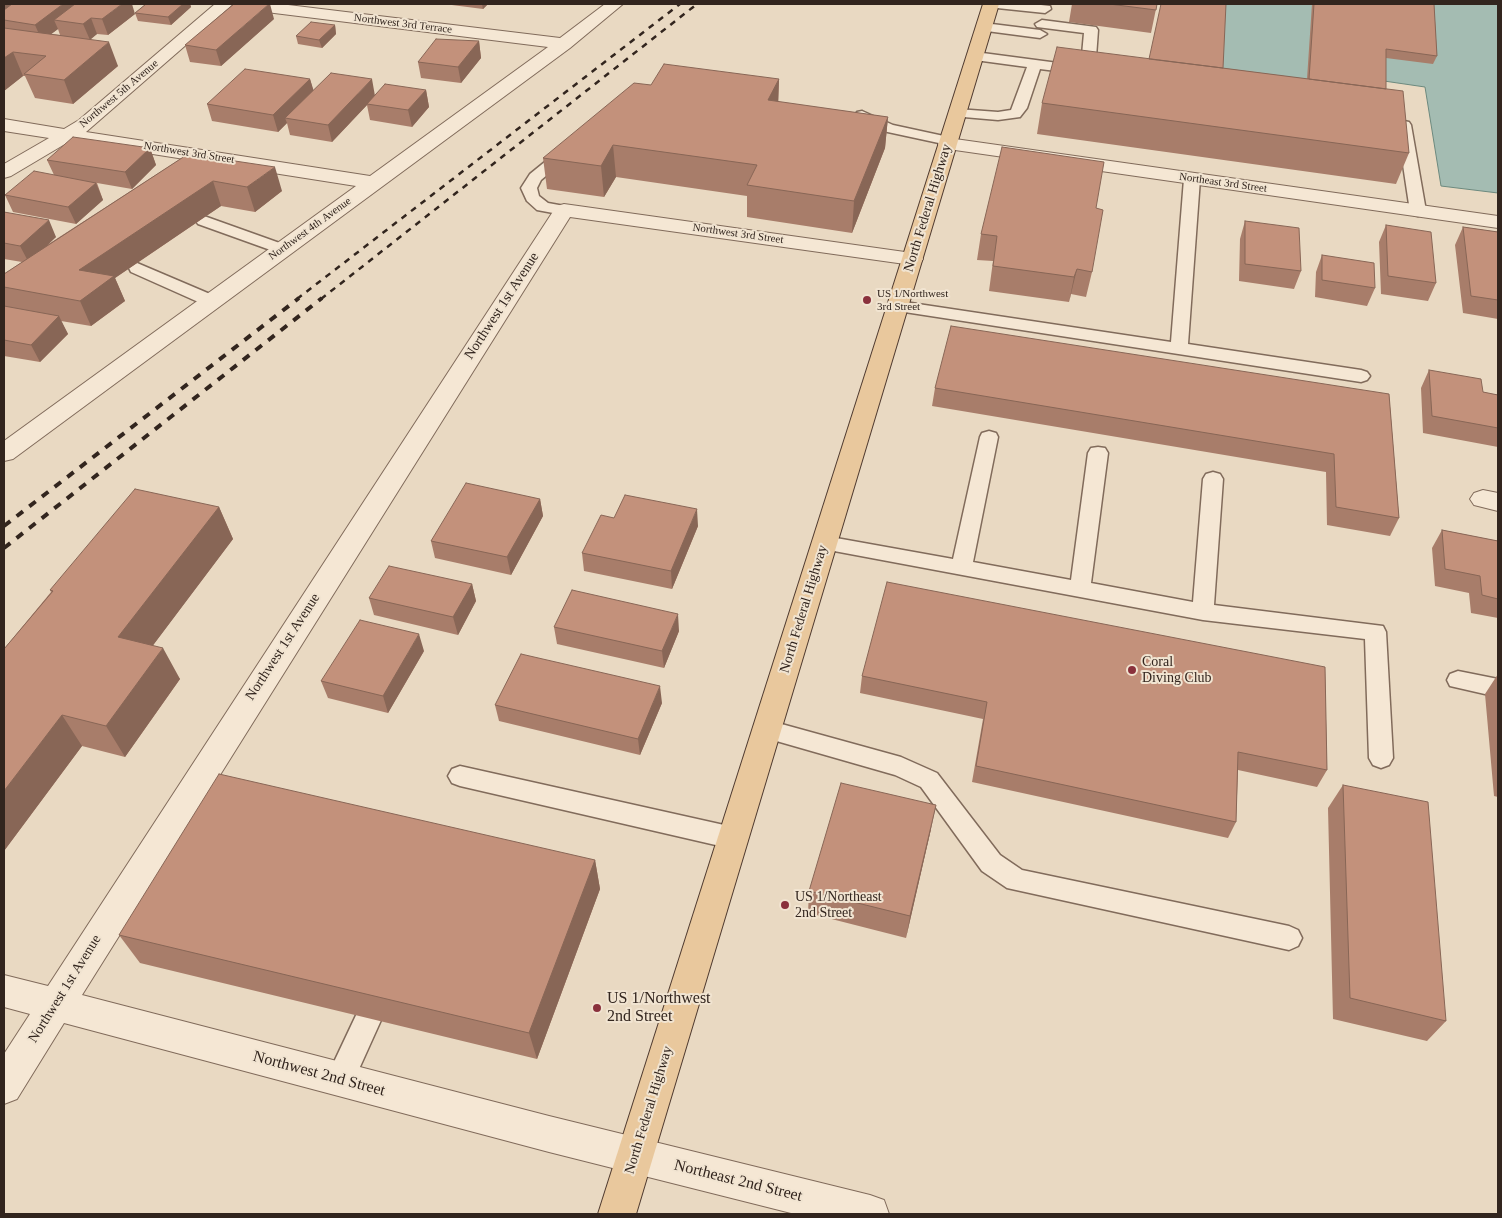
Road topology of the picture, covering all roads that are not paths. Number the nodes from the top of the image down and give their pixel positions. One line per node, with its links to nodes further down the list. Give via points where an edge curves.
1 (225, 4): 18 (street, Northwest 5th Avenue, via 98,114)
2 (242, 4): 9 (street, Northwest 3rd Terrace)
3 (615, 4): 9 (street, Northwest 4th Avenue)
4 (991, 4): 7 (main road, North Federal Highway)
5 (997, 4): 6 (lane)
6 (1045, 6): 8 (lane)
7 (984, 27): 8 (lane); 10 (main road, North Federal Highway)
8 (1040, 35): 12 (lane, via 1091,30)
9 (564, 44): 23 (street, Northwest 4th Avenue)
10 (975, 56): 11 (lane); 16 (main road, North Federal Highway)
11 (1036, 64): 12 (lane); 16 (lane, via 1015,114)
12 (1088, 71): 13 (lane)
13 (1106, 75)
14 (1402, 111): 25 (lane)
15 (847, 113): 20 (lane, via 867,116 907,134)
16 (957, 113): 20 (main road, North Federal Highway)
17 (4, 125): 18 (street, Northwest 3rd Street)
18 (68, 134): 21 (street, Northwest 5th Avenue); 23 (street, Northwest 3rd Street)
19 (580, 141): 24 (lane, via 535,177 529,188 532,198 543,207)
20 (948, 143): 22 (street, Northeast 3rd Street); 29 (main road, North Federal Highway)
21 (4, 172)
22 (1192, 179): 25 (street, Northeast 3rd Street); 33 (lane)
23 (374, 182): 28 (street, Northwest 4th Avenue)
24 (564, 210): 29 (street, Northwest 3rd Street); 51 (street, Northwest 1st Avenue)
25 (1418, 211): 27 (street, Northeast 3rd Street)
26 (204, 221): 28 (lane)
27 (1498, 222)
28 (282, 249): 31 (street, Northwest 4th Avenue)
29 (912, 259): 32 (main road, North Federal Highway)
30 (137, 268): 31 (lane)
31 (211, 302): 36 (street, Northwest 4th Avenue)
32 (898, 306): 33 (lane); 39 (main road, North Federal Highway)
33 (1179, 349): 34 (lane)
34 (1361, 376)
35 (989, 437): 40 (lane)
36 (4, 453)
37 (1098, 453): 41 (lane)
38 (1213, 479): 42 (lane)
39 (825, 543): 40 (lane); 45 (main road, North Federal Highway)
40 (962, 566): 41 (lane)
41 (1080, 589): 42 (lane)
42 (1203, 612): 46 (lane, via 1375,632)
43 (1458, 680): 44 (lane)
44 (1498, 688)
45 (767, 730): 48 (main road, North Federal Highway); 49 (lane, via 901,767 929,780 991,863 1016,880)
46 (1381, 758)
47 (460, 776): 48 (lane)
48 (733, 838): 55 (main road, North Federal Highway)
49 (1289, 938)
50 (4, 991): 51 (street, Northwest 2nd Street)
51 (54, 1005): 53 (street, Northwest 2nd Street); 54 (street, Northwest 1st Avenue)
52 (369, 1018): 53 (lane)
53 (340, 1079): 55 (street, Northwest 2nd Street)
54 (4, 1086)
55 (635, 1156): 56 (main road, North Federal Highway); 57 (street, Northeast 2nd Street)
56 (617, 1214)
57 (870, 1214)

